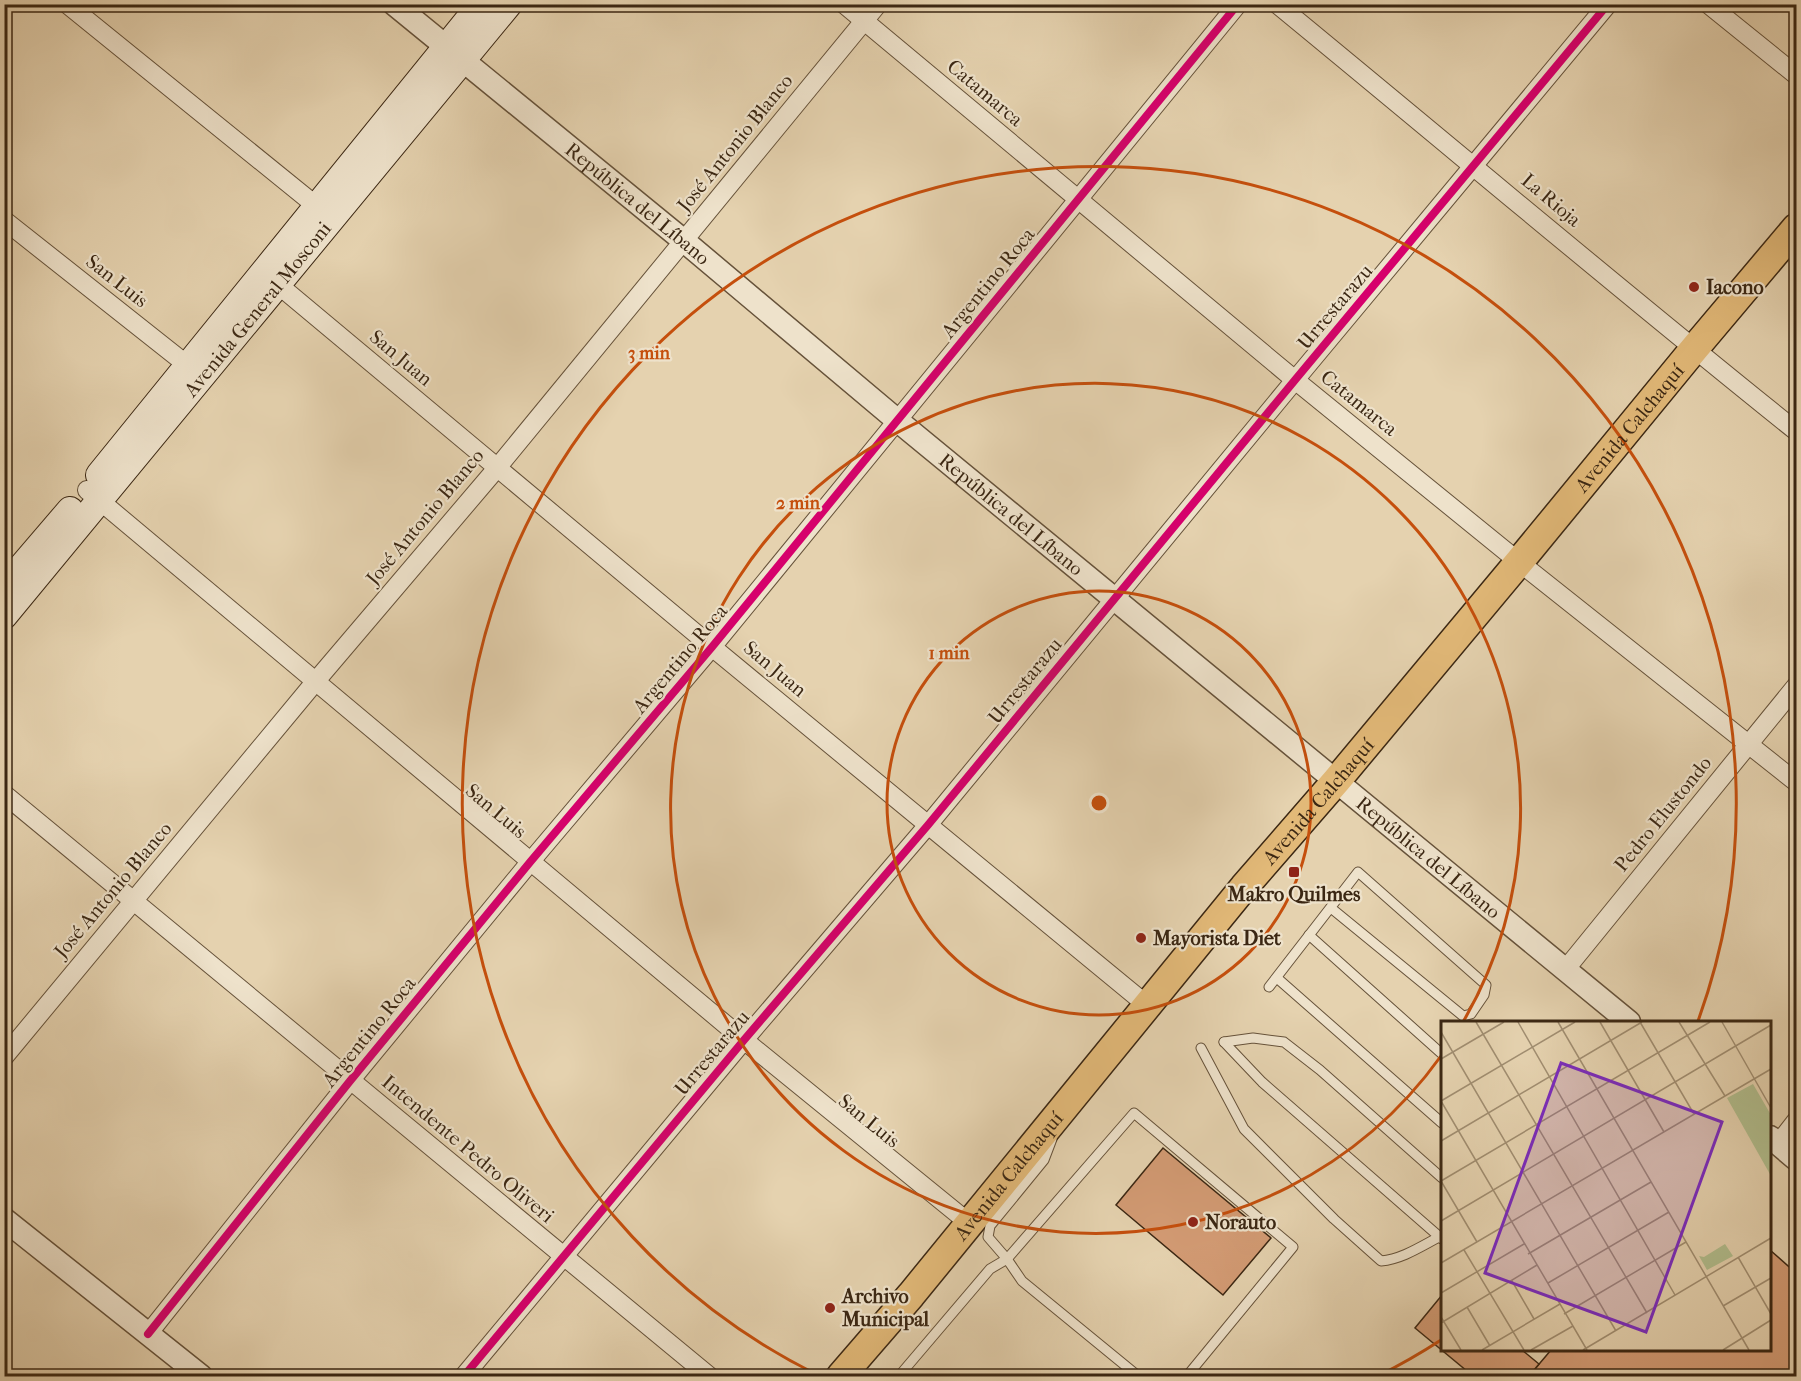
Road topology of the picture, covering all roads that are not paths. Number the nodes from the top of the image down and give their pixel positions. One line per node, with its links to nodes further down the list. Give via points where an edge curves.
1 (68, 4): 16 (street)
2 (394, 4): 12 (street, República del Líbano)
3 (481, 4): 12 (main road, Avenida General Mosconi)
4 (509, 4): 12 (main road, Avenida General Mosconi)
5 (844, 4): 11 (street, Catamarca)
6 (878, 4): 11 (street, José Antonio Blanco)
7 (1238, 4): 15 (street, Argentino Roca)
8 (1277, 4): 14 (street, La Rioja)
9 (1608, 4): 14 (street, Urrestarazu)
10 (1708, 4): 13 (street)
11 (864, 21): 15 (street, Catamarca); 19 (street, José Antonio Blanco)
12 (454, 54): 16 (main road, Avenida General Mosconi); 19 (street, República del Líbano)
13 (1797, 75)
14 (1475, 166): 21 (street, La Rioja); 23 (street, Urrestarazu)
15 (1078, 200): 23 (street, Catamarca); 24 (street, Argentino Roca)
16 (323, 212): 20 (main road, Avenida General Mosconi)
17 (1797, 228): 21 (main road, Avenida Calchaquí)
18 (8, 230): 22 (street, San Luis)
19 (684, 242): 24 (street, República del Líbano); 26 (street, José Antonio Blanco)
20 (271, 278): 22 (main road, Avenida General Mosconi); 26 (street, San Juan)
21 (1694, 349): 25 (street, La Rioja); 28 (main road, Avenida Calchaquí)
22 (195, 370): 27 (main road, Avenida General Mosconi)
23 (1295, 380): 28 (street, Catamarca); 30 (street, Urrestarazu)
24 (898, 421): 30 (street, República del Líbano); 32 (street, Argentino Roca)
25 (1797, 431)
26 (497, 468): 32 (street, San Juan); 33 (street, José Antonio Blanco)
27 (93, 496): 29 (main road, Avenida General Mosconi); 31 (main road, Avenida General Mosconi); 33 (street, San Luis)
28 (1519, 562): 35 (street, Catamarca); 36 (main road, Avenida Calchaquí)
29 (4, 587)
30 (1114, 599): 36 (street, República del Líbano); 39 (street, Urrestarazu)
31 (4, 616)
32 (712, 647): 39 (street, San Juan); 40 (street, Argentino Roca)
33 (315, 682): 40 (street, San Luis); 41 (street, José Antonio Blanco)
34 (1797, 686): 35 (street, Pedro Elustondo)
35 (1749, 744): 37 (street, Catamarca); 44 (street, Pedro Elustondo)
36 (1337, 780): 44 (street, República del Líbano); 47 (main road, Avenida Calchaquí)
37 (1797, 782)
38 (4, 794): 41 (street, Intendente Pedro Oliveri)
39 (928, 825): 47 (street, San Juan); 49 (street, Urrestarazu)
40 (531, 861): 49 (street, San Luis); 53 (street, Argentino Roca)
41 (133, 901): 52 (street, José Antonio Blanco); 53 (street, Intendente Pedro Oliveri)
42 (1331, 908): 42 (lane, via 1463,1016 1471,1014 1484,995 1486,985 1358,872); 43 (lane)
43 (1309, 935): 45 (lane); 51 (lane)
44 (1565, 970): 48 (street, República del Líbano)
45 (1277, 978): 46 (lane); 55 (lane)
46 (1269, 987)
47 (1148, 1006): 54 (main road, Avenida Calchaquí)
48 (1627, 1021)
49 (744, 1040): 61 (street, San Luis); 63 (street, Urrestarazu)
50 (1201, 1048): 62 (lane, via 1244,1129 1381,1261 1403,1256)
51 (1441, 1052)
52 (4, 1057)
53 (350, 1081): 63 (street, Intendente Pedro Oliveri); 65 (street, Argentino Roca)
54 (1063, 1109): 61 (main road, Avenida Calchaquí); 64 (lane, via 1044,1160 990,1226 988,1237)
55 (1441, 1121)
56 (1797, 1121): 57 (street)
57 (1774, 1143): 58 (street)
58 (1797, 1160)
59 (1441, 1176): 62 (lane, via 1284,1042 1253,1038 1224,1042 1262,1082)
60 (4, 1219): 65 (street)
61 (969, 1223): 69 (main road, Avenida Calchaquí)
62 (1441, 1238)
63 (563, 1257): 67 (street, Urrestarazu); 68 (street, Intendente Pedro Oliveri)
64 (1007, 1259): 70 (lane, via 990,1269); 71 (lane, via 1022,1281); 72 (lane, via 1134,1113 1293,1247)
65 (148, 1334): 66 (street)
66 (201, 1377)
67 (464, 1377)
68 (709, 1377)
69 (841, 1377)
70 (898, 1377)
71 (1138, 1377)
72 (1187, 1377)

